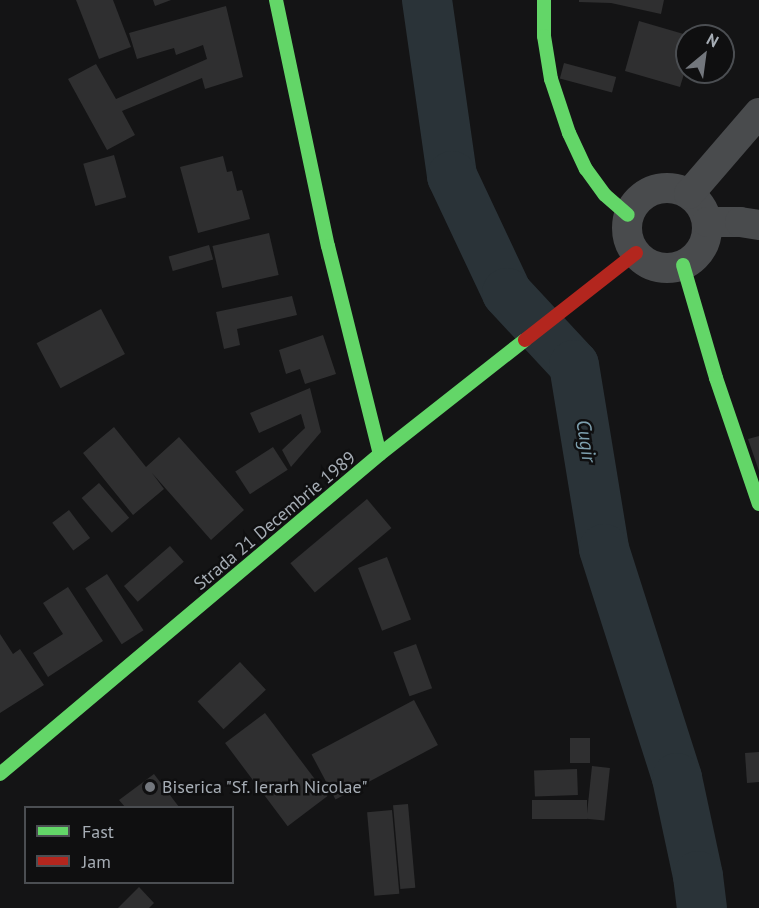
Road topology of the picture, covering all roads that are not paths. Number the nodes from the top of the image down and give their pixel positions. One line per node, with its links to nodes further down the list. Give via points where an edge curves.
1 (276, 0): 10 (main road, Strada 21 Decembrie 1989, via 327,246)
2 (544, 0): 5 (main road, via 544,36 551,79 569,133 586,170 605,195)
3 (759, 113): 4 (street)
4 (689, 194): 5 (street, via 666,188 654,190 643,195); 6 (street, via 698,202)
5 (628, 215): 8 (street, via 627,235)
6 (707, 222): 7 (street); 9 (street, via 702,248)
7 (759, 225)
8 (636, 253): 9 (street, via 657,267); 10 (main road)
9 (682, 265): 11 (main road)
10 (380, 454): 12 (main road, Strada 21 Decembrie 1989)
11 (759, 504)
12 (0, 774)

